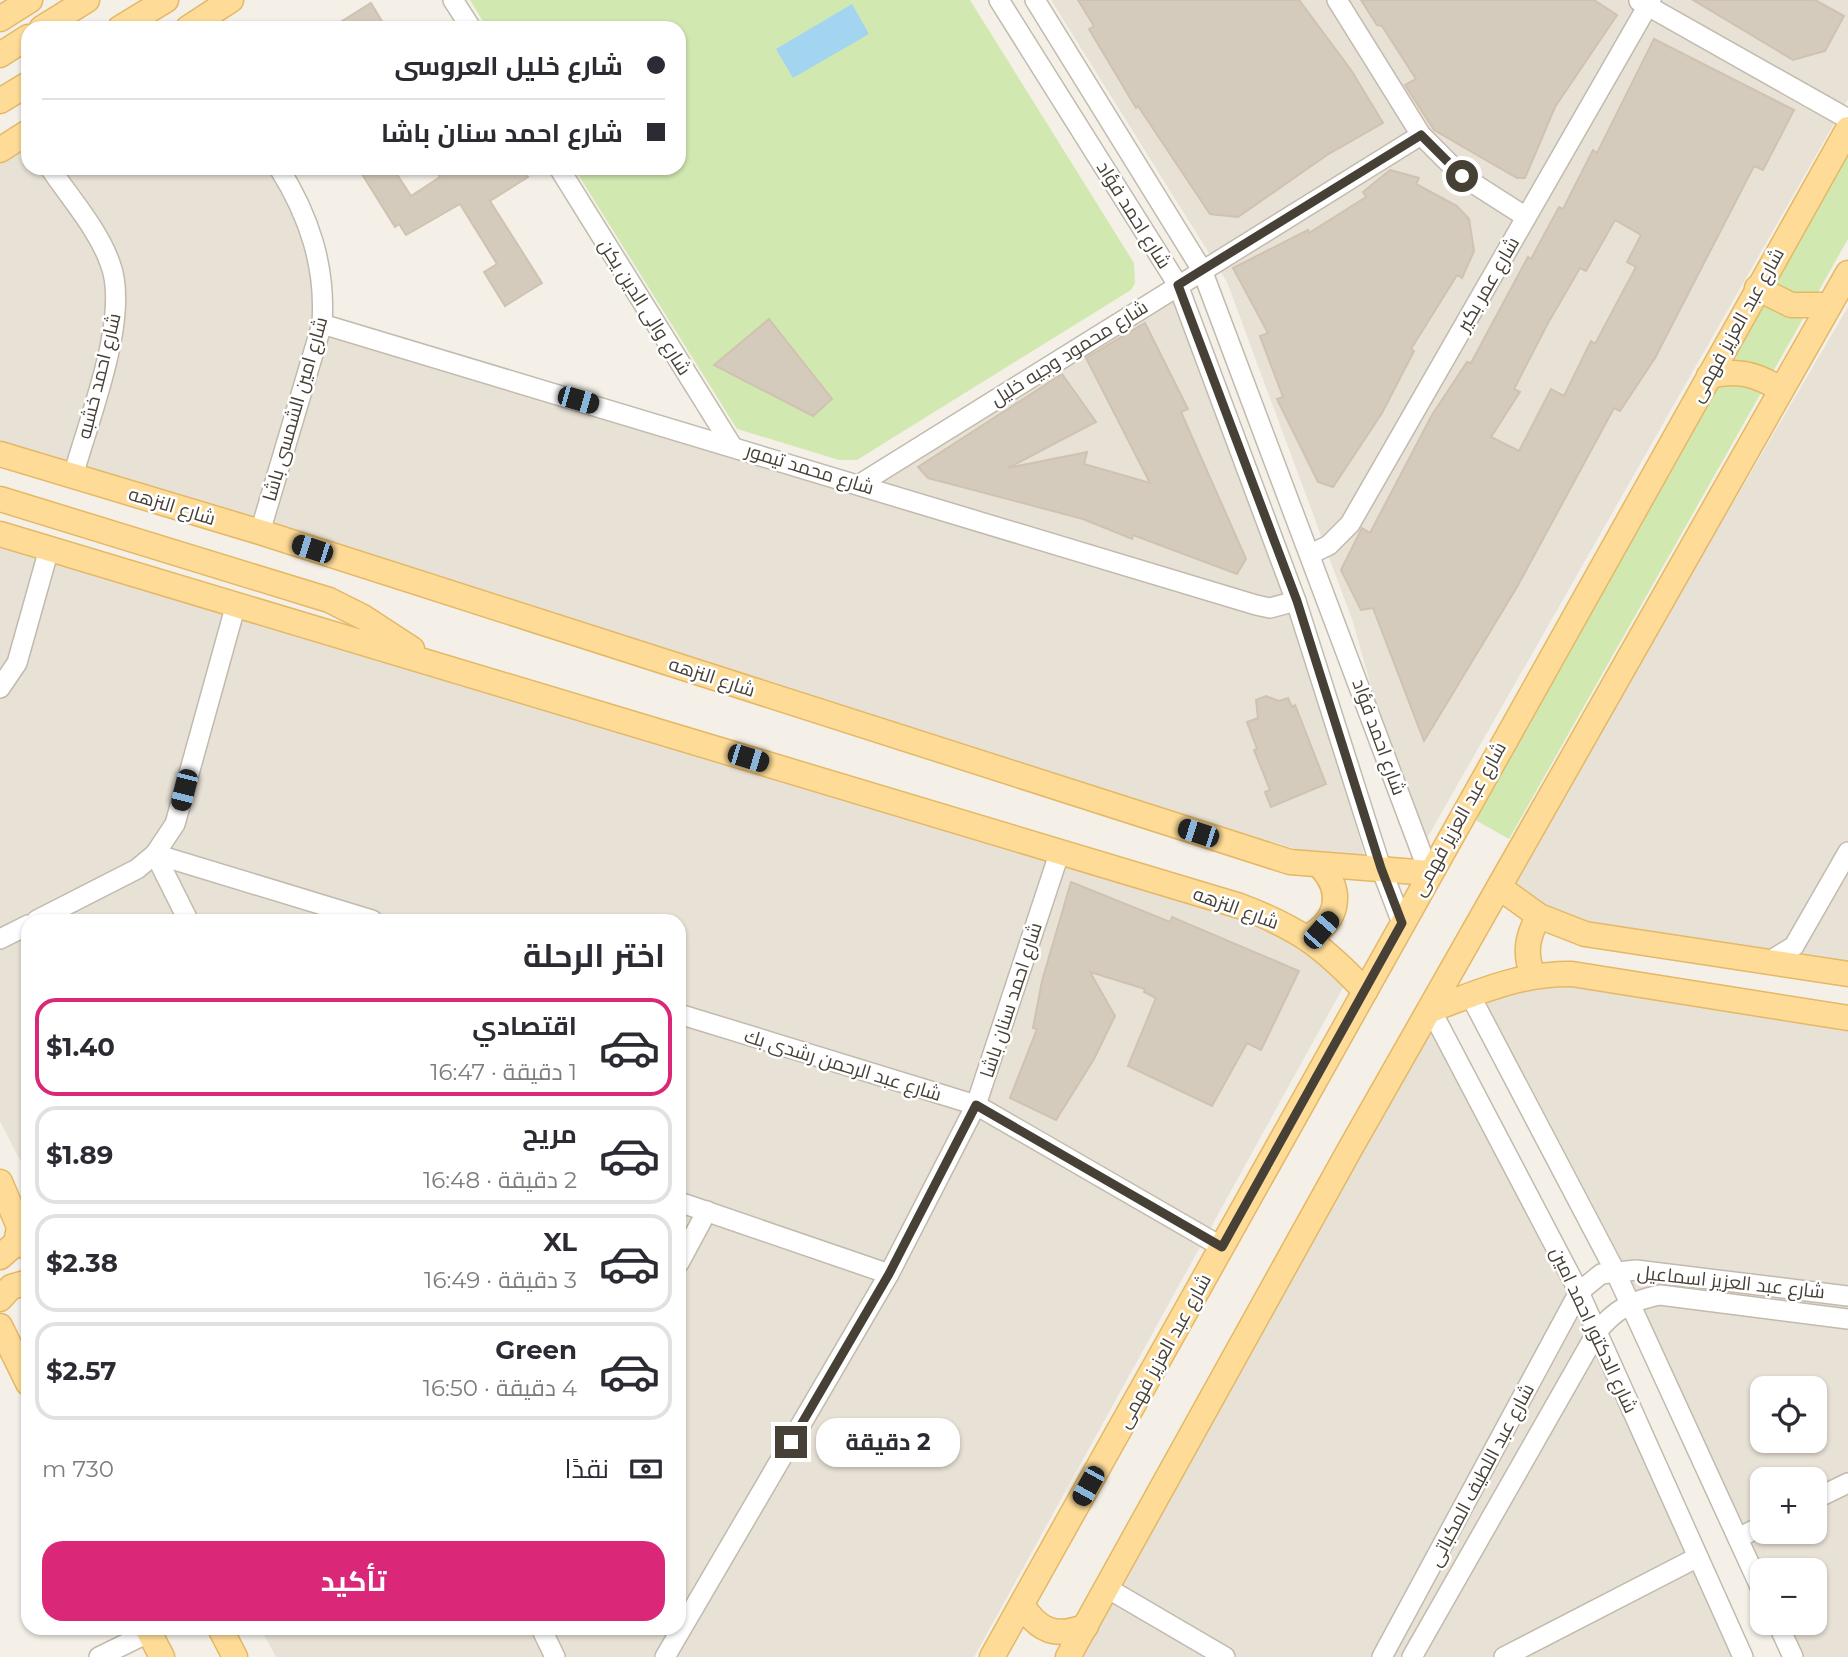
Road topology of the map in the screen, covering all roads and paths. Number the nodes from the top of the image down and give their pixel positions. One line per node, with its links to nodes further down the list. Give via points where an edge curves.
1 (30, 0): 10 (main road)
2 (87, 0): 11 (main road)
3 (166, 0): 12 (main road)
4 (231, 0): 13 (main road)
5 (453, 0): 14 (street)
6 (999, 0): 30 (street, شارع احمد فؤاد)
7 (1035, 0): 28 (street, شارع احمد فؤاد)
8 (1337, 0): 21 (street)
9 (1646, 2): 19 (street); 27 (street, شارع عمر بكير)
10 (0, 19)
11 (53, 21)
12 (132, 21)
13 (199, 21)
14 (466, 21)
15 (21, 42): 16 (main road)
16 (0, 55)
17 (21, 88): 18 (main road)
18 (0, 101)
19 (1848, 119)
20 (1848, 129): 31 (main road, شارع عبد العزيز فهمى)
21 (1421, 135): 27 (street, via 1462,176); 28 (street, شارع محمود وجيه خليل)
22 (21, 137): 23 (main road)
23 (0, 150)
24 (55, 175): 38 (street, شارع احمد خشبه, via 100,243 116,284 114,328)
25 (283, 175): 33 (street, شارع امين الشمسى باشا, via 296,196 319,261)
26 (562, 175): 36 (street, شارع والى الدين يكن)
27 (1526, 217): 44 (street, شارع عمر بكير, via 1350,524 1329,545)
28 (1202, 270): 30 (street, شارع محمود وجيه خليل); 44 (street, شارع احمد فؤاد)
29 (1848, 273): 32 (main road)
30 (1178, 285): 39 (street, شارع محمود وجيه خليل); 45 (street, شارع احمد فؤاد)
31 (1758, 289): 32 (main road, via 1791,305); 34 (main road, شارع عبد العزيز فهمى)
32 (1829, 305): 35 (main road)
33 (322, 324): 36 (street, شارع محمد تيمور); 41 (street, شارع امين الشمسى باشا)
34 (1709, 376): 35 (main road, via 1746,372); 54 (main road, شارع عبد العزيز فهمى)
35 (1780, 389): 55 (main road)
36 (732, 446): 39 (street, شارع محمد تيمور)
37 (0, 454): 38 (main road, شارع النزهه)
38 (73, 476): 41 (main road, شارع النزهه)
39 (859, 484): 45 (street, شارع محمد تيمور, via 1256,606 1277,607)
40 (0, 499): 47 (main road, via 329,600)
41 (260, 532): 52 (main road, شارع النزهه, via 1258,852)
42 (0, 534): 43 (main road, شارع النزهه)
43 (49, 549): 46 (main road, شارع النزهه); 48 (street, via 17,663)
44 (1311, 554): 54 (street, شارع احمد فؤاد)
45 (1297, 601): 53 (street, شارع احمد فؤاد)
46 (236, 604): 47 (main road, شارع النزهه); 51 (street, via 175,824)
47 (435, 664): 49 (main road, شارع النزهه)
48 (0, 688)
49 (1060, 851): 62 (main road, شارع النزهه, via 1240,906); 72 (street, شارع احمد سنان باشا)
50 (1848, 852): 64 (street, via 1794,946)
51 (155, 854): 56 (street, via 137,869); 57 (street); 58 (street)
52 (1321, 867): 53 (main road, شارع النزهه); 62 (main road, via 1335,889 1336,905 1331,919)
53 (1381, 868): 54 (main road, شارع النزهه); 60 (street, شارع احمد فؤاد)
54 (1429, 873): 60 (main road, شارع عبد العزيز فهمى)
55 (1500, 887): 59 (main road); 69 (main road)
56 (49, 914)
57 (185, 914)
58 (352, 914)
59 (1539, 916): 64 (main road, via 1584,934); 66 (main road, via 1527,949)
60 (1402, 923): 67 (main road, شارع عبد العزيز فهمى)
61 (21, 928): 63 (street)
62 (1308, 937): 67 (main road, شارع النزهه)
63 (0, 939)
64 (1768, 962): 65 (main road)
65 (1848, 974)
66 (1533, 975): 68 (main road); 71 (main road, via 1604,977)
67 (1365, 991): 78 (main road, شارع عبد العزيز فهمى)
68 (1470, 995): 69 (main road); 81 (street)
69 (1430, 1010): 84 (street, شارع الدكتور احمد امين); 98 (main road)
70 (686, 1016): 72 (street, شارع عبد الرحمن رشدى بك)
71 (1848, 1018)
72 (976, 1105): 78 (street, شارع عبد الرحمن رشدى بك); 82 (street, شارع احمد سنان باشا)
73 (0, 1182): 76 (main road)
74 (686, 1204): 75 (street)
75 (707, 1211): 79 (street); 82 (street)
76 (21, 1231)
77 (21, 1240): 80 (main road)
78 (1222, 1247): 99 (main road, شارع عبد العزيز فهمى)
79 (686, 1250)
80 (0, 1257)
81 (1615, 1270): 84 (street, شارع عبد العزيز اسماعيل, via 1601,1274); 85 (street, شارع عبد العزيز اسماعيل, via 1677,1273); 87 (street)
82 (889, 1274): 100 (street, شارع احمد سنان باشا)
83 (21, 1284): 86 (main road)
84 (1579, 1292): 90 (street, شارع الدكتور احمد امين); 116 (street, شارع عبد اللطيف المكباتى)
85 (1848, 1296)
86 (0, 1298)
87 (1630, 1303): 88 (street, شارع عبد العزيز اسماعيل, via 1676,1296); 90 (street, شارع عبد العزيز اسماعيل); 95 (street)
88 (1848, 1319)
89 (0, 1326): 91 (main road)
90 (1597, 1332): 96 (street, شارع الدكتور احمد امين); 117 (street, شارع عبد اللطيف المكباتى)
91 (21, 1369)
92 (1848, 1483): 93 (street)
93 (1827, 1493)
94 (1750, 1532): 95 (street)
95 (1738, 1538): 97 (street)
96 (1698, 1557): 118 (street); 119 (street, شارع الدكتور احمد امين)
97 (1750, 1564)
98 (1107, 1588): 101 (main road); 115 (street)
99 (1022, 1605): 101 (main road, via 1032,1622 1049,1632 1068,1633); 113 (main road, شارع عبد العزيز فهمى)
100 (686, 1621)
101 (1086, 1626): 114 (main road)
102 (139, 1635): 108 (street)
103 (151, 1635): 109 (main road)
104 (224, 1635): 110 (main road)
105 (544, 1635): 111 (street)
106 (678, 1635): 112 (street, شارع احمد سنان باشا)
107 (1783, 1635): 120 (street)
108 (99, 1657)
109 (162, 1657)
110 (235, 1657)
111 (555, 1657)
112 (665, 1657)
113 (992, 1657)
114 (1068, 1657)
115 (1225, 1657)
116 (1382, 1657)
117 (1412, 1657)
118 (1504, 1657)
119 (1743, 1657)
120 (1793, 1657)

